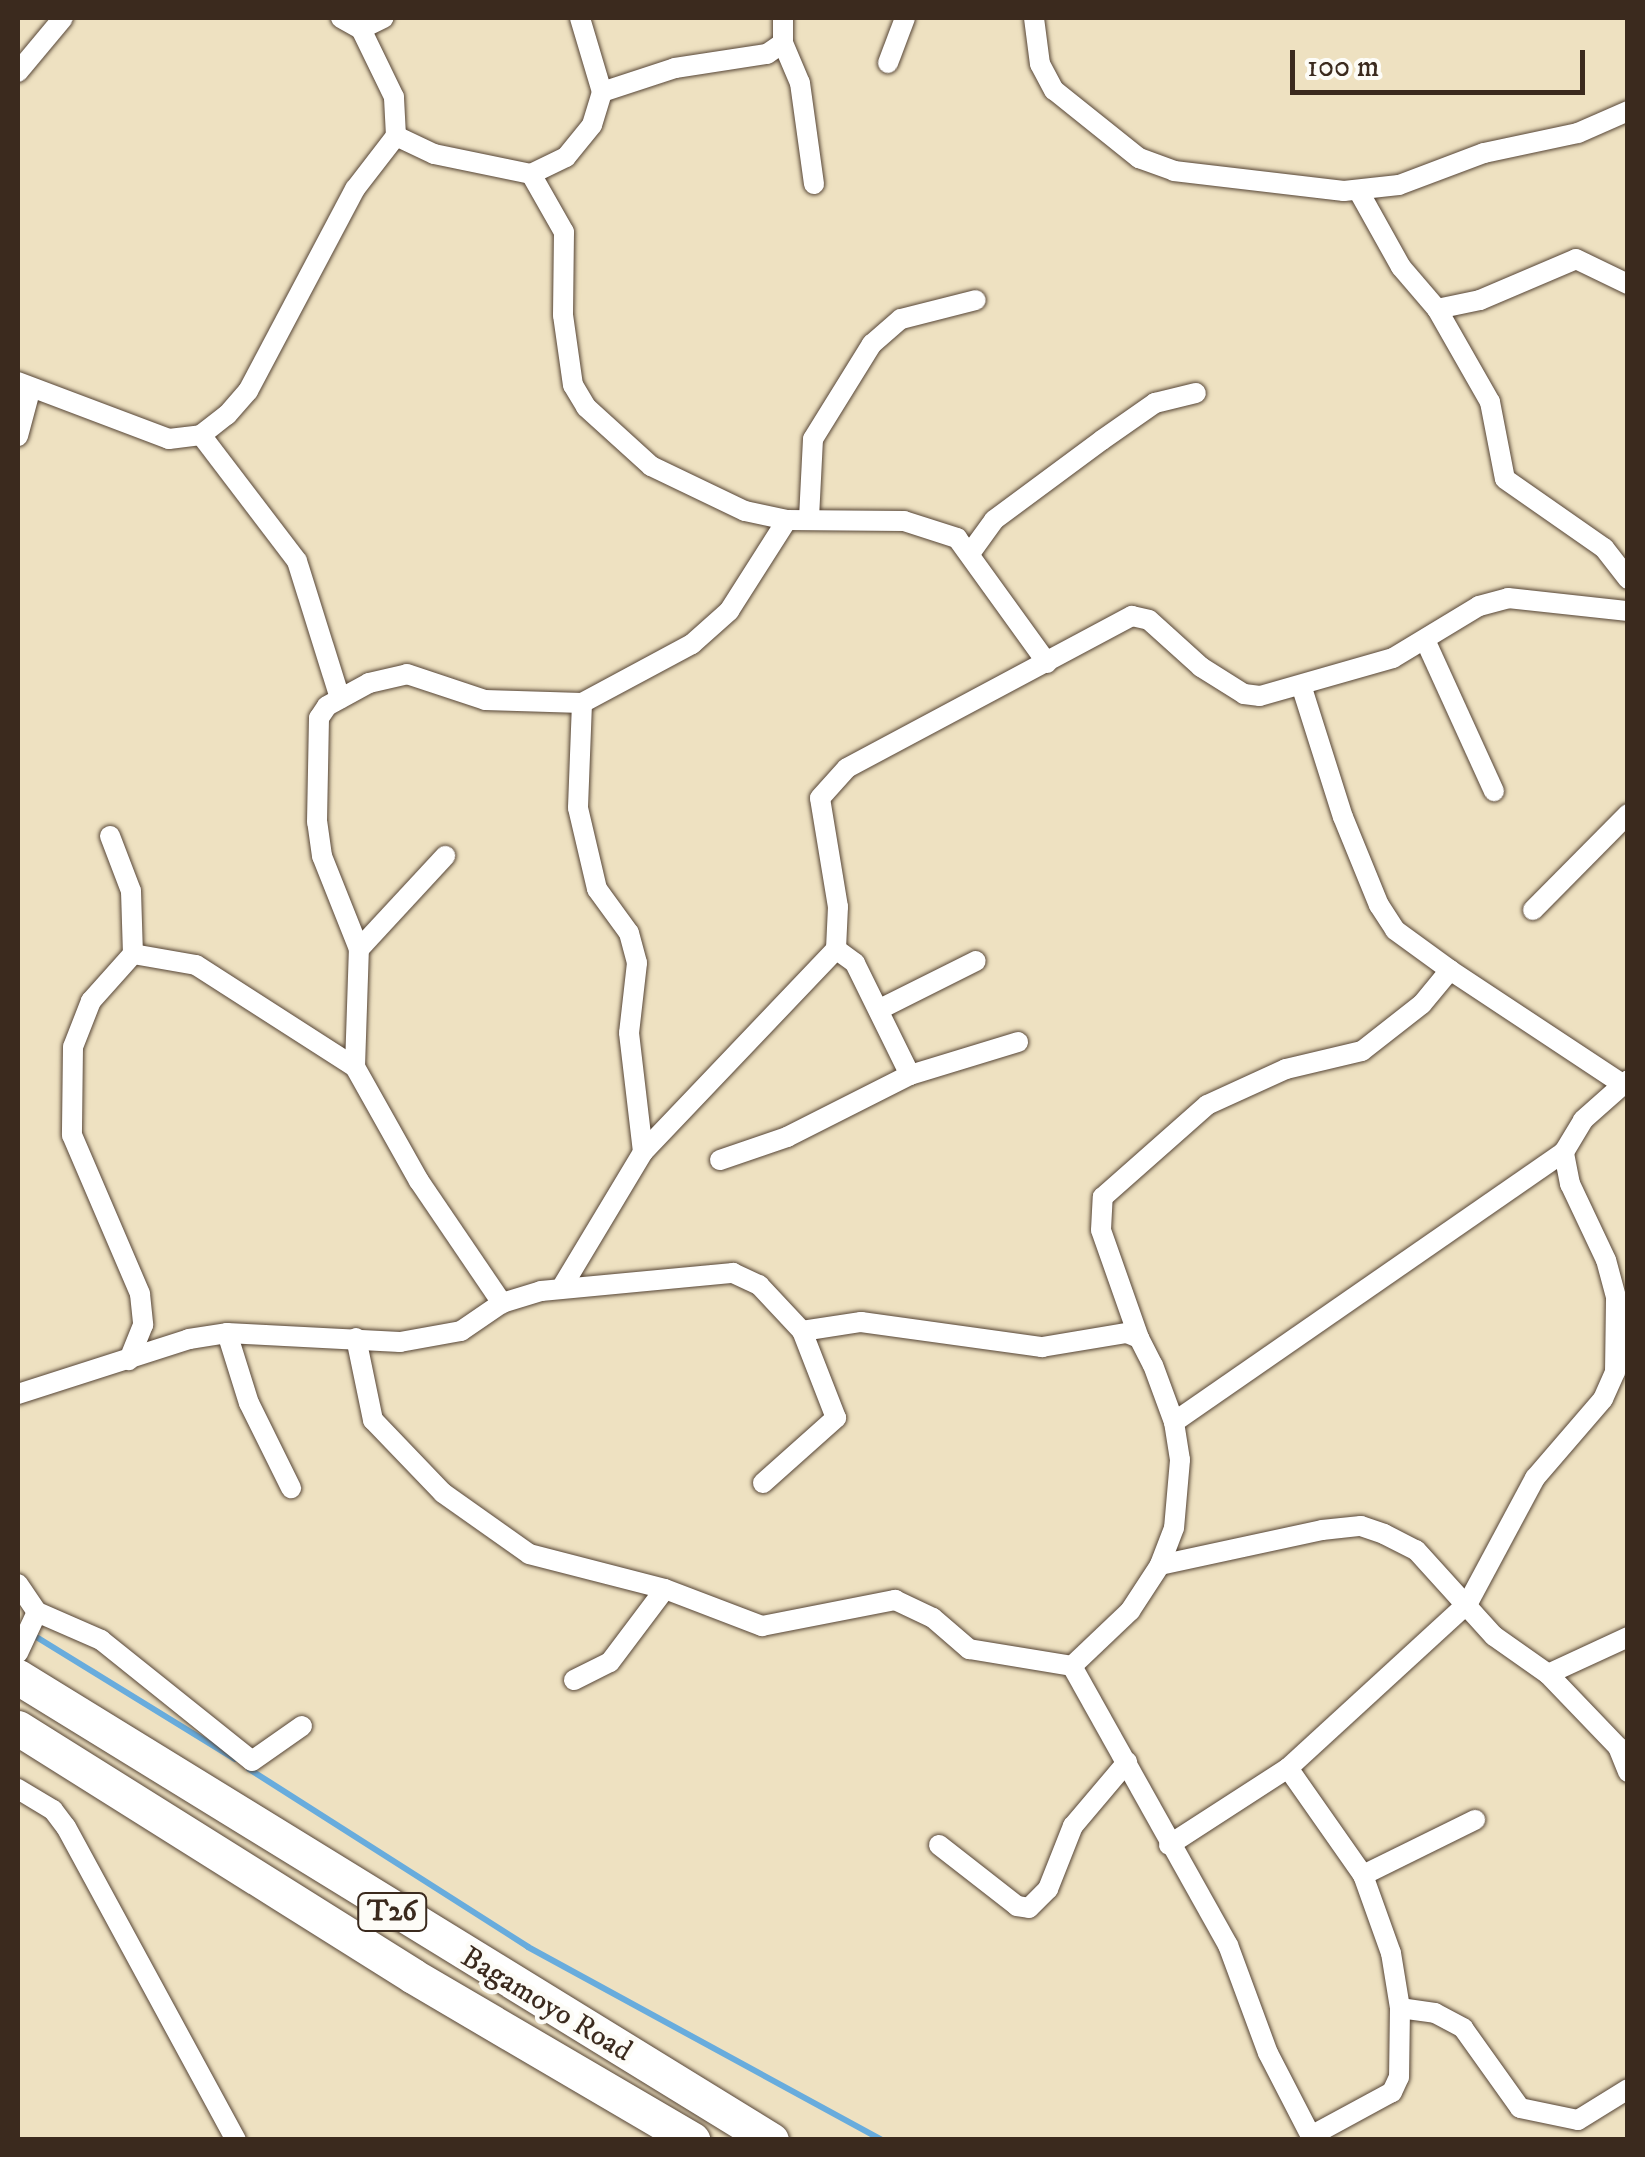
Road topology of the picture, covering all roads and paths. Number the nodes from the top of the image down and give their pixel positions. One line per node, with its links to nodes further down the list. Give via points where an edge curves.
1 (63, 18): 11 (street)
2 (341, 18): 8 (street)
3 (384, 18): 8 (street)
4 (580, 18): 12 (street)
5 (783, 18): 9 (street)
6 (905, 18): 10 (street)
7 (1034, 18): 17 (street, via 1040,64 1054,90 1139,158 1174,172)
8 (361, 28): 14 (street, via 394,98)
9 (783, 43): 12 (street, via 767,54 675,68); 16 (street, via 800,83)
10 (888, 62)
11 (18, 72)
12 (602, 92): 15 (street, via 581,144)
13 (1628, 111): 17 (street, via 1399,185)
14 (396, 136): 15 (street, via 434,154); 23 (street, via 355,189 248,391)
15 (531, 174): 26 (street, via 564,232 566,363 586,407 651,466 745,511)
16 (814, 184)
17 (1358, 190): 20 (street, via 1401,267)
18 (1628, 284): 20 (street, via 1576,259 1480,300)
19 (976, 300): 25 (street, via 901,320 872,344 814,439)
20 (1437, 309): 28 (street, via 1490,402 1505,480 1604,548)
21 (24, 387): 23 (street, via 168,439); 24 (street)
22 (1196, 393): 27 (street, via 1155,404 1102,440 994,520)
23 (201, 435): 33 (street, via 297,561)
24 (18, 436)
25 (809, 518): 26 (street); 27 (street, via 904,521 957,538)
26 (787, 520): 34 (street, via 730,611 692,644)
27 (971, 552): 31 (street)
28 (1628, 579)
29 (1628, 611): 30 (street, via 1508,598 1479,606)
30 (1426, 642): 32 (street); 35 (street)
31 (1047, 663): 32 (street, via 1132,616 1149,620 1244,694); 41 (street, via 831,781 820,798 838,907)
32 (1302, 688): 44 (street, via 1342,817 1380,904 1395,930)
33 (340, 698): 34 (street, via 408,674 485,700); 40 (street, via 318,718 317,822 322,856)
34 (582, 703): 50 (street, via 578,808 597,889 628,934 637,963 628,1033)
35 (1494, 791)
36 (1628, 814): 39 (street)
37 (110, 836): 42 (street, via 131,891)
38 (444, 856): 40 (street)
39 (1533, 910)
40 (359, 949): 47 (street)
41 (836, 949): 45 (street, via 855,963); 50 (street)
42 (133, 954): 47 (street, via 196,965); 59 (street, via 91,1001 73,1048 70,1097 82,1171 140,1294 142,1325)
43 (976, 960): 45 (street)
44 (1450, 970): 49 (street); 58 (street, via 1422,1004 1362,1051 1286,1070 1207,1105 1103,1197 1102,1230)
45 (880, 1009): 48 (street)
46 (1018, 1042): 48 (street)
47 (355, 1067): 54 (street, via 419,1181)
48 (910, 1075): 52 (street, via 786,1137)
49 (1624, 1082): 51 (street, via 1584,1120)
50 (643, 1152): 53 (street)
51 (1564, 1152): 61 (street); 67 (street, via 1570,1184 1616,1297 1614,1372 1586,1421 1535,1478)
52 (720, 1160)
53 (562, 1288): 54 (street); 55 (street, via 732,1273 760,1285)
54 (502, 1303): 57 (street, via 440,1337)
55 (802, 1331): 58 (street, via 861,1322 1042,1347 1112,1334); 62 (street, via 836,1418)
56 (227, 1333): 57 (street); 59 (street); 63 (street, via 249,1402)
57 (356, 1338): 66 (street, via 373,1420 443,1493 530,1554)
58 (1139, 1338): 61 (street)
59 (129, 1360): 60 (street)
60 (18, 1394)
61 (1174, 1422): 64 (street, via 1180,1489)
62 (763, 1482)
63 (292, 1488)
64 (1160, 1565): 67 (street, via 1361,1526 1416,1550); 71 (street, via 1120,1622)
65 (18, 1584): 68 (street)
66 (665, 1588): 71 (street, via 762,1626 895,1600 933,1618 969,1650); 74 (street, via 610,1662)
67 (1468, 1603): 72 (street, via 1494,1636); 78 (street)
68 (37, 1612): 70 (street); 75 (street, via 101,1640 252,1761)
69 (1628, 1637): 72 (street)
70 (18, 1653)
71 (1072, 1666): 77 (street)
72 (1548, 1674): 79 (street, via 1618,1747)
73 (18, 1678): 90 (highway, Bagamoyo Road / T26)
74 (574, 1680)
75 (302, 1726)
76 (18, 1728): 89 (highway, Bagamoyo Road / T26, via 397,1966)
77 (1127, 1762): 82 (street, via 1074,1826 1048,1889 1028,1908); 83 (street)
78 (1288, 1768): 83 (street); 84 (street)
79 (1628, 1772)
80 (18, 1789): 88 (street, via 66,1826)
81 (1475, 1820): 84 (street)
82 (939, 1845)
83 (1169, 1845): 87 (street, via 1228,1945 1268,2053)
84 (1364, 1875): 85 (street, via 1391,1953)
85 (1400, 2008): 86 (street, via 1435,2013 1463,2028 1520,2108 1578,2120); 87 (street, via 1400,2076 1392,2092)
86 (1628, 2089)
87 (1312, 2138)
88 (236, 2140)
89 (692, 2140)
90 (771, 2140)

